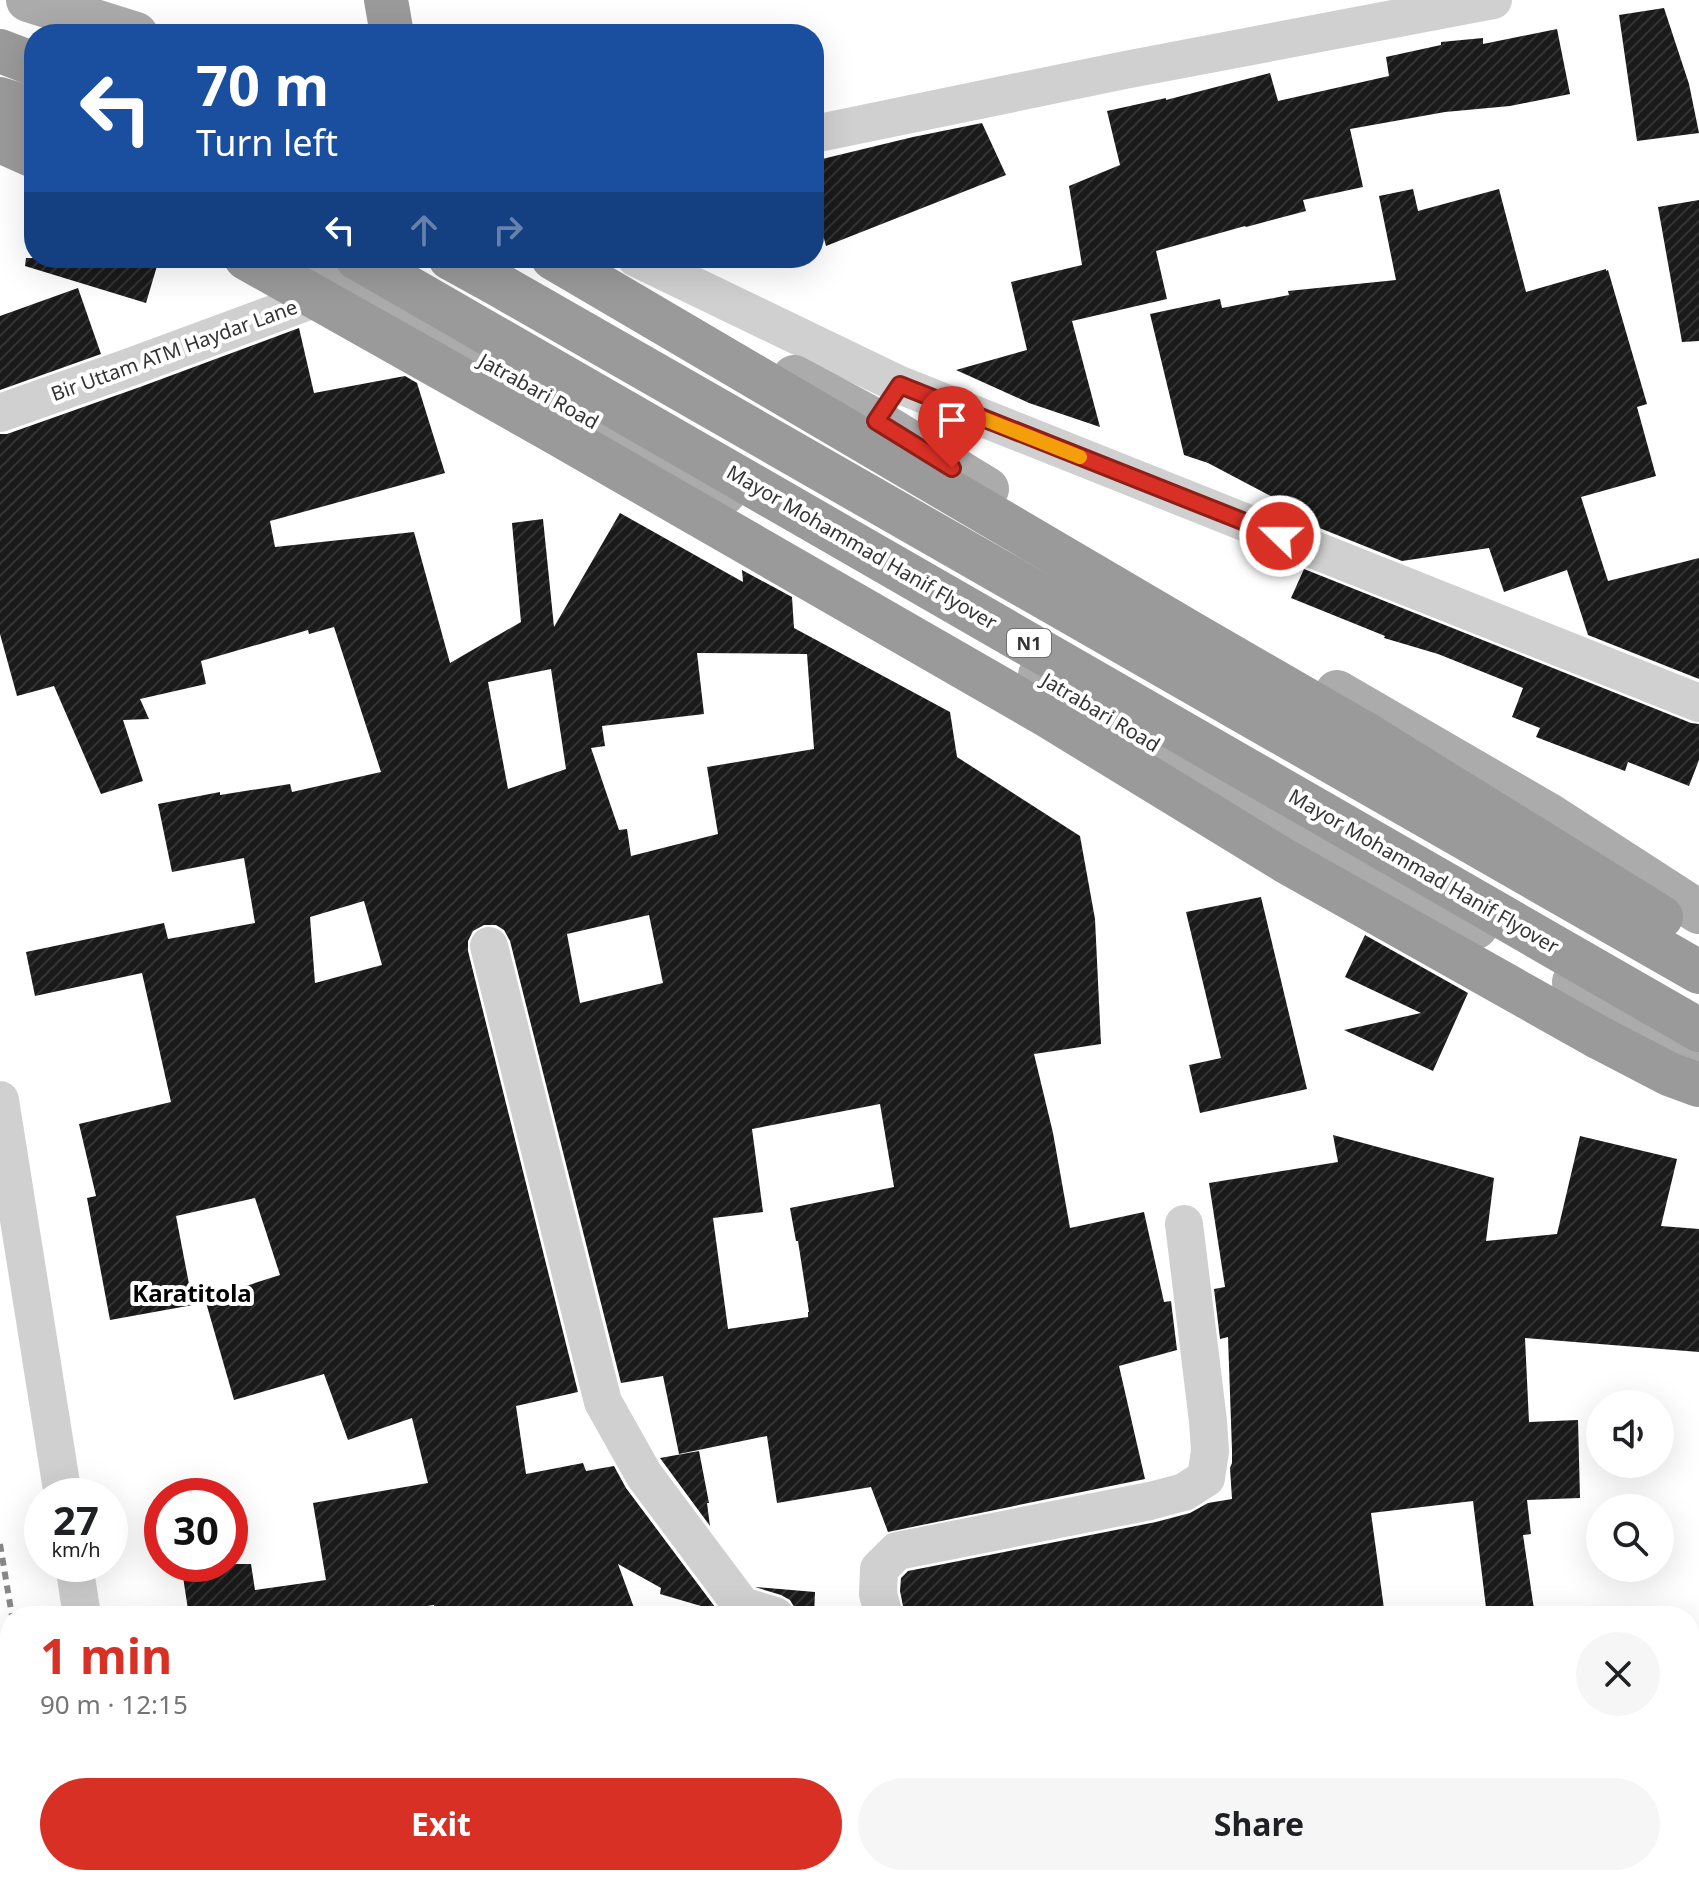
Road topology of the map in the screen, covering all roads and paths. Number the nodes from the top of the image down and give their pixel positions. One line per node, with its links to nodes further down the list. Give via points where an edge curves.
1 (28, 0): 4 (main road)
2 (386, 0): 5 (highway)
3 (1493, 0): 10 (street)
4 (104, 24)
5 (390, 24)
6 (0, 51): 7 (highway)
7 (24, 60)
8 (0, 99): 9 (highway)
9 (24, 106)
10 (824, 132)
11 (0, 143): 12 (highway, bridge)
12 (24, 151)
13 (264, 268): 29 (highway, bridge, via 838,594 1285,861 1598,1037)
14 (468, 268): 26 (highway, N1)
15 (570, 268): 24 (highway, via 1364,733)
16 (594, 268): 21 (main road)
17 (657, 268): 19 (street)
18 (352, 271): 20 (street, Bir Uttam ATM Haydar Lane, via 277,313); 27 (highway, Mayor Mohammad Hanif Flyover / N1); 28 (main road, Jatrabari Road, via 1224,785)
19 (900, 385): 21 (street); 22 (street)
20 (0, 413)
21 (876, 421): 23 (main road, via 1078,545 1549,815)
22 (1699, 703)
23 (1699, 912)
24 (1699, 940)
25 (489, 946): 35 (street, via 603,1402 644,1475)
26 (1699, 972)
27 (1699, 1030)
28 (1699, 1057)
29 (1699, 1085)
30 (0, 1100): 32 (street)
31 (1184, 1224): 36 (street, via 1208,1421 1206,1478 1184,1492 1150,1501 897,1551 879,1569)
32 (60, 1478)
33 (77, 1582): 34 (street)
34 (80, 1606)
35 (742, 1606)
36 (881, 1606)

